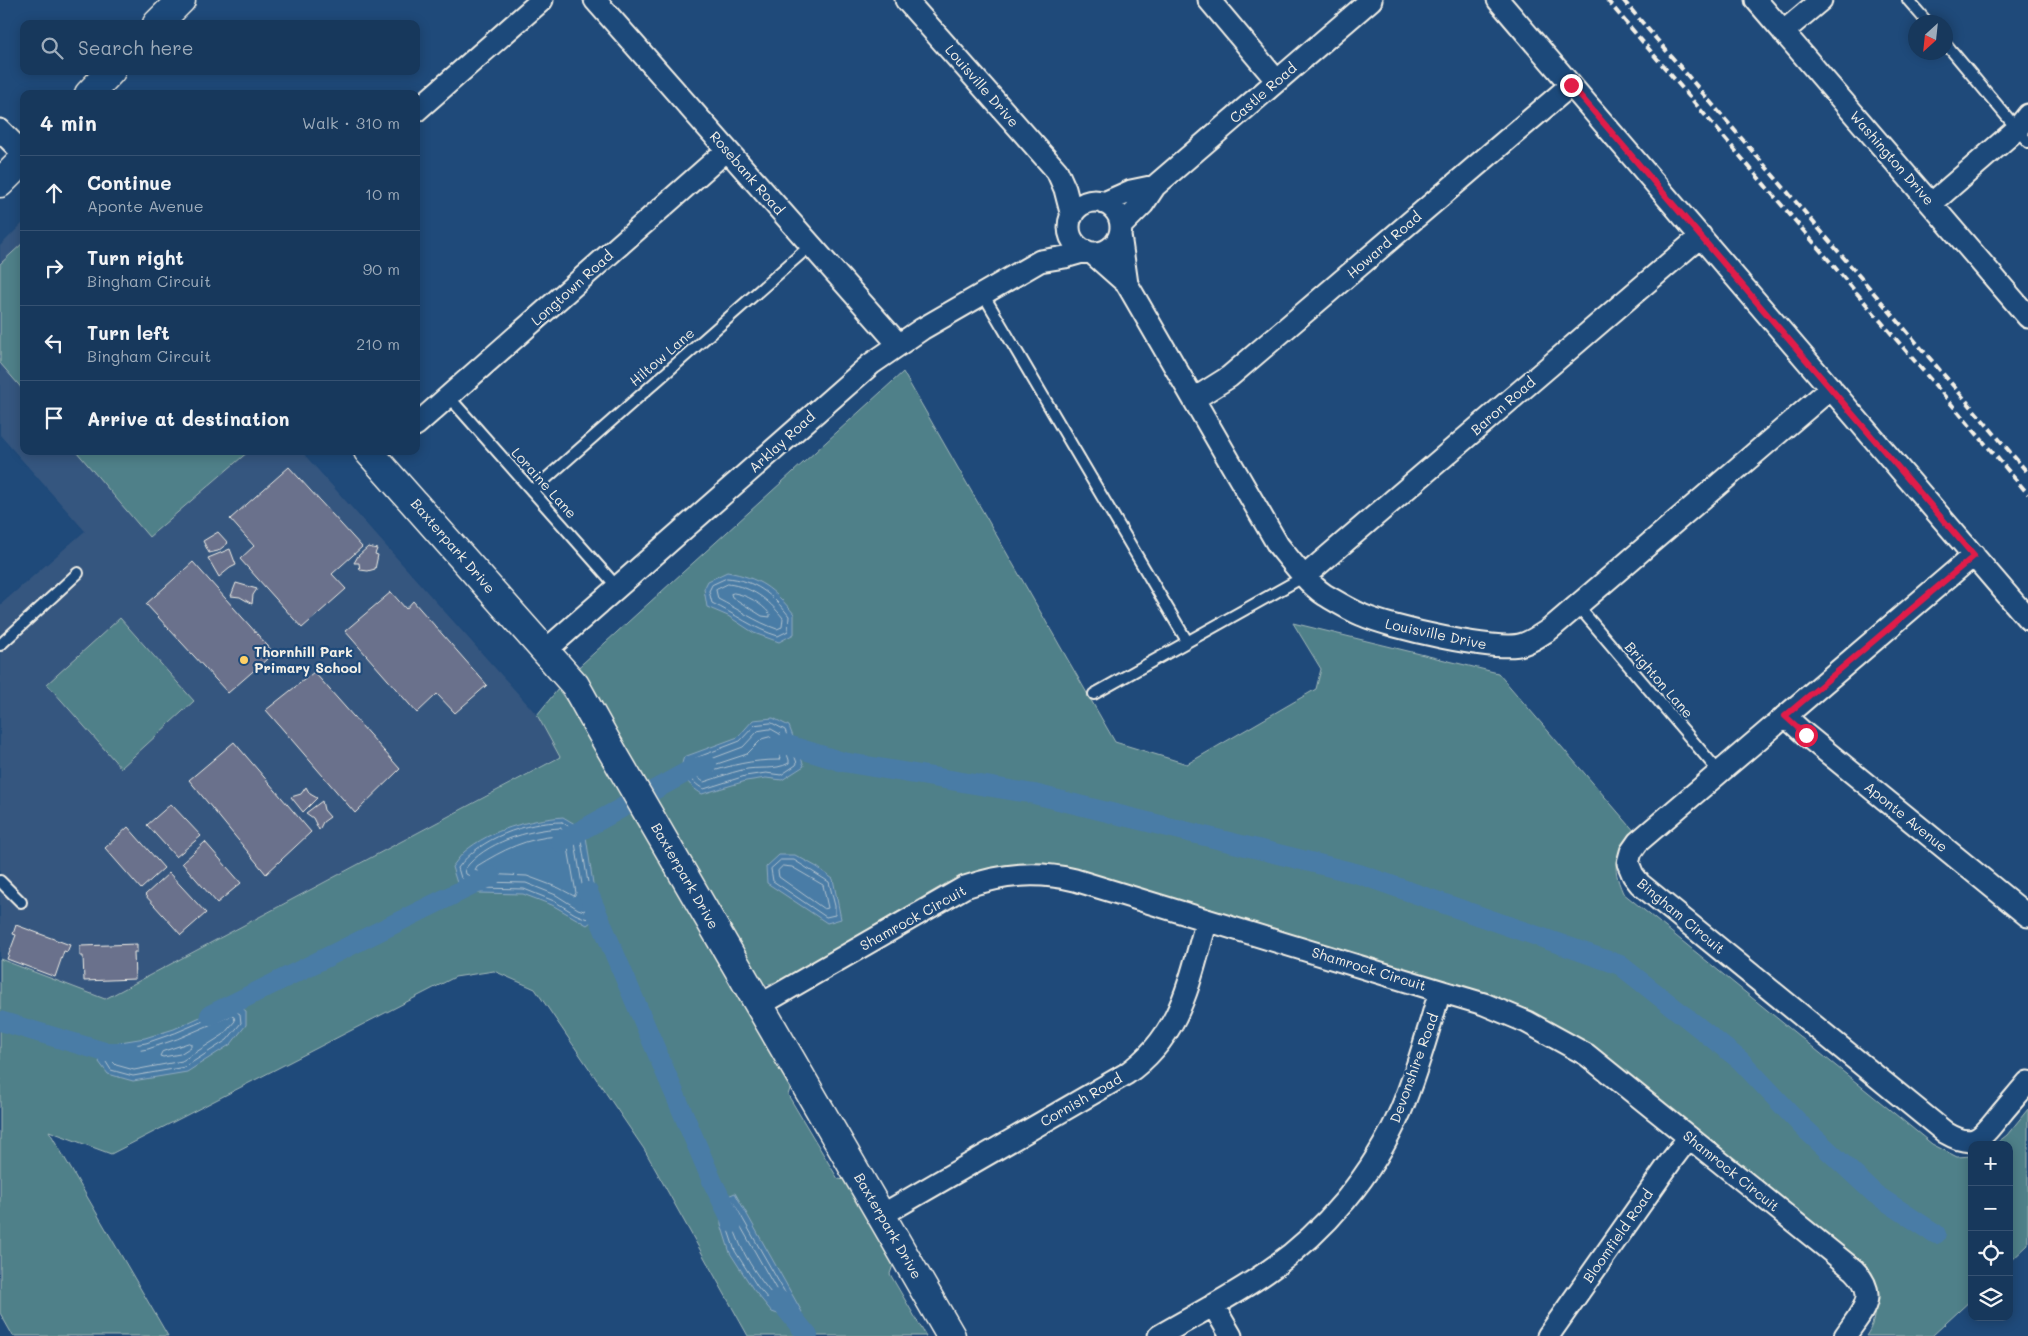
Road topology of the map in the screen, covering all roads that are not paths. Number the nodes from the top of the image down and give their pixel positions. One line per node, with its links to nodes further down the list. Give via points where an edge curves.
1 (542, 0): 17 (street)
2 (595, 0): 21 (street, Rosebank Road)
3 (906, 0): 23 (street, Louisville Drive)
4 (1209, 0): 14 (street)
5 (1372, 0): 14 (street, Castle Road)
6 (1498, 0): 15 (street)
7 (1756, 0): 11 (street, Washington Drive)
8 (1821, 0): 11 (street)
9 (1908, 0): 10 (lane)
10 (1921, 15)
11 (1783, 32): 27 (street, Washington Drive)
12 (1953, 52): 18 (lane)
13 (107, 75): 16 (street)
14 (1277, 81): 25 (street, Castle Road)
15 (1571, 85): 30 (street); 40 (street, Howard Road, via 1229,377)
16 (93, 90)
17 (420, 107)
18 (2024, 128): 27 (street)
19 (0, 130): 20 (street)
20 (20, 150)
21 (727, 150): 31 (street, Rosebank Road); 39 (street, Longtown Road)
22 (20, 163): 24 (street)
23 (1057, 171): 26 (street, Louisville Drive); 28 (street, Louisville Drive, via 1065,188)
24 (0, 183)
25 (1155, 186): 26 (street, Castle Road); 29 (street, Castle Road)
26 (1101, 202): 28 (street, via 1081,206); 29 (street, via 1114,210)
27 (1931, 204): 36 (street, Washington Drive)
28 (1071, 222): 32 (street, via 1071,237 1076,245); 33 (street, Arklay Road)
29 (1121, 230): 32 (street, via 1116,243 1109,249 1101,253); 34 (street, Louisville Drive)
30 (1700, 236): 38 (street); 46 (street, Baron Road)
31 (811, 245): 37 (street, Rosebank Road); 43 (lane, Hiltow Lane)
32 (1089, 252): 33 (street, Arklay Road); 34 (street, Louisville Drive)
33 (1040, 261): 35 (street, Arklay Road)
34 (1127, 284): 40 (street, Louisville Drive)
35 (983, 294): 37 (street, Arklay Road); 50 (lane)
36 (2028, 317)
37 (899, 345): 47 (street, Arklay Road, via 871,364)
38 (1831, 388): 44 (street); 48 (street, Louisville Drive)
39 (449, 397): 41 (street, Longtown Road); 43 (lane, Loraine Lane)
40 (1194, 399): 46 (street, Louisville Drive, via 1278,545)
41 (420, 422)
42 (377, 455): 52 (street, Baxterpark Drive)
43 (532, 490): 47 (lane, Loraine Lane)
44 (1974, 556): 49 (street); 54 (street, Bingham Circuit)
45 (78, 573): 51 (lane)
46 (1304, 576): 48 (street, Louisville Drive, via 1324,594 1362,615 1384,623 1488,646 1523,645 1550,629); 50 (lane)
47 (618, 588): 52 (street, Arklay Road)
48 (1577, 605): 55 (lane, Brighton Lane)
49 (2028, 619)
50 (1187, 641): 53 (lane)
51 (0, 645)
52 (545, 651): 61 (street, Baxterpark Drive, via 575,685)
53 (1094, 694)
54 (1785, 716): 55 (street, Bingham Circuit); 58 (street, Aponte Avenue)
55 (1720, 772): 62 (street, Bingham Circuit, via 1638,842 1628,864 1640,884 1959,1141 1983,1136)
56 (0, 881): 57 (lane)
57 (21, 902)
58 (2028, 916)
59 (1208, 920): 60 (street, Shamrock Circuit); 61 (street, Shamrock Circuit, via 1056,876 1000,877 950,895); 64 (street, Cornish Road, via 1180,1010 1165,1037 1147,1058 1126,1074)
60 (1440, 991): 63 (street, Shamrock Circuit, via 1503,1011 1570,1044); 65 (street, Devonshire Road, via 1408,1092 1367,1172 1306,1242 1261,1276)
61 (760, 1005): 64 (street, Baxterpark Drive)
62 (2028, 1082)
63 (1689, 1137): 69 (street, Bloomfield Road); 70 (street, Shamrock Circuit, via 1863,1279 1868,1291 1867,1303)
64 (882, 1215): 66 (street, Baxterpark Drive)
65 (1213, 1305): 67 (street, Devonshire Road); 68 (street)
66 (951, 1336)
67 (1159, 1336)
68 (1231, 1336)
69 (1548, 1336)
70 (1845, 1336)

